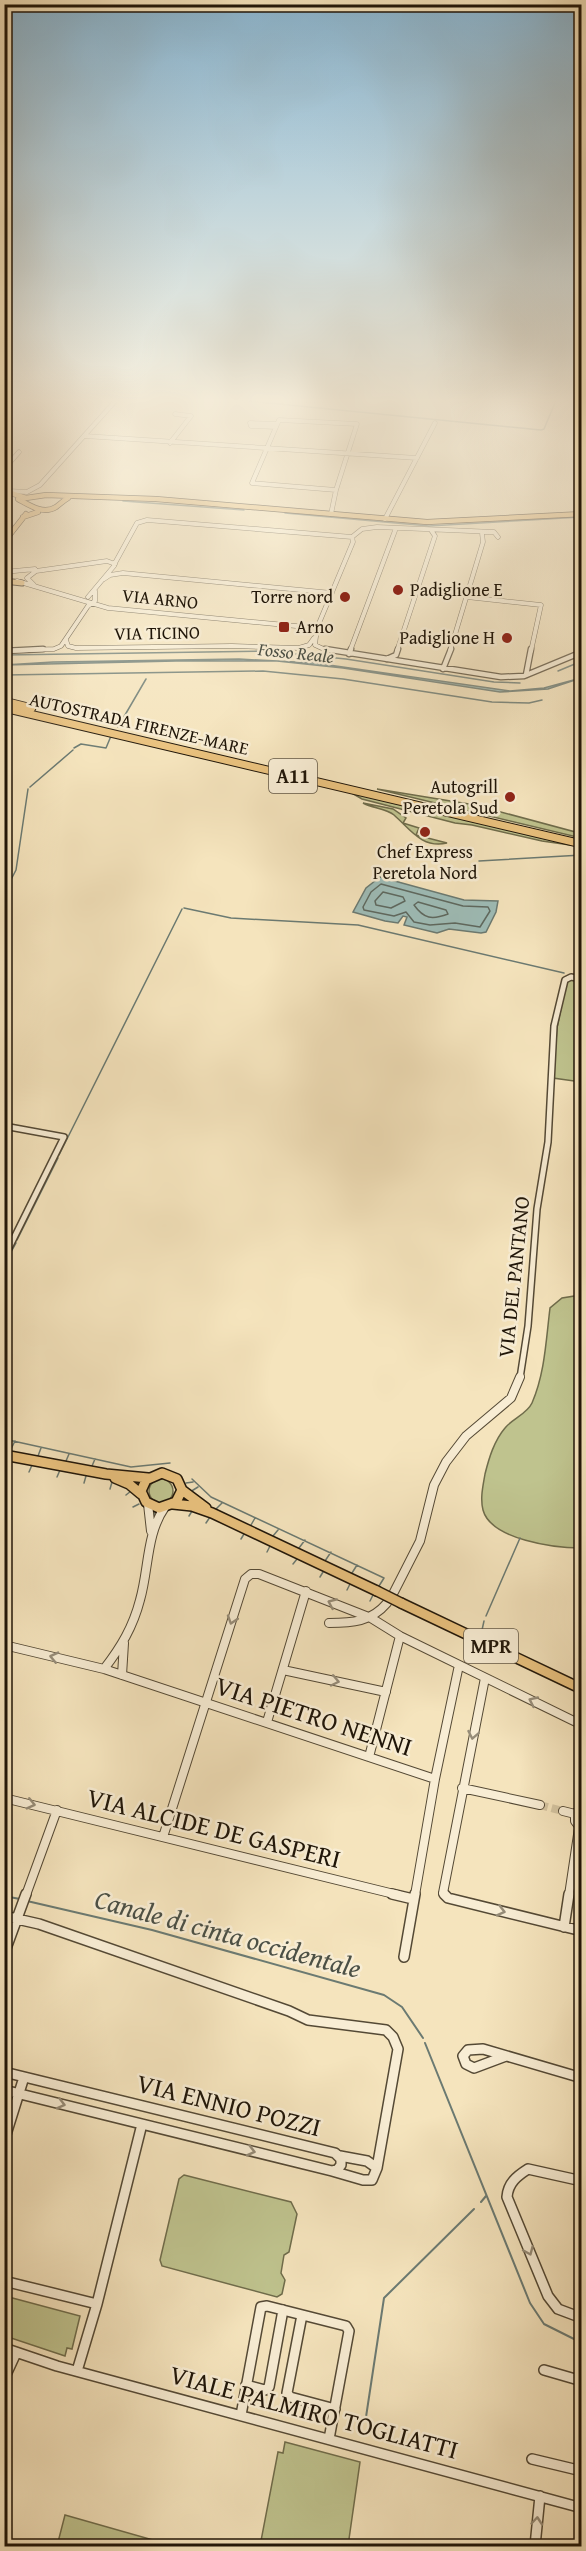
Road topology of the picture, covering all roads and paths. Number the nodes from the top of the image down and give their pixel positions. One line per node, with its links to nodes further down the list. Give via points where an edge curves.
1 (18, 517): 7 (main road)
2 (21, 517): 7 (main road)
3 (23, 517): 16 (main road)
4 (364, 517): 6 (main road)
5 (527, 517): 6 (main road, via 437,522)
6 (385, 519)
7 (14, 525): 13 (main road)
8 (396, 528): 9 (street); 14 (street, via 367,527); 40 (street)
9 (426, 529): 10 (street); 12 (street)
10 (447, 530): 11 (street); 12 (street)
11 (482, 533): 15 (street, via 494,532); 30 (street)
12 (435, 536): 41 (street)
13 (4, 537)
14 (352, 537): 17 (street, via 150,520 139,522); 28 (street)
15 (498, 537)
16 (4, 542)
17 (122, 549): 18 (street); 19 (street)
18 (105, 564): 19 (street); 20 (street); 23 (street)
19 (114, 565): 22 (street, via 114,571); 23 (street)
20 (65, 567): 21 (street); 26 (street, via 29,574 29,582)
21 (4, 570)
22 (123, 573): 23 (street); 28 (street)
23 (106, 576): 27 (street)
24 (4, 580): 25 (highway)
25 (22, 583): 26 (street, VIA ARNO)
26 (40, 588): 31 (street, VIA ARNO)
27 (95, 591): 29 (street); 32 (street)
28 (332, 593): 35 (street)
29 (88, 597): 31 (street); 32 (street)
30 (467, 597): 44 (street); 45 (street, via 541,606)
31 (83, 601): 32 (street, VIA ARNO)
32 (93, 601): 33 (street, VIA ARNO); 34 (street)
33 (114, 609): 34 (street, via 93,608); 35 (street, VIA ARNO)
34 (85, 612): 37 (street)
35 (317, 628): 36 (street)
36 (314, 638): 37 (street, VIA TICINO, via 309,645 299,648 76,648 68,646); 40 (street, via 319,648)
37 (66, 640): 38 (street, via 54,649)
38 (4, 651)
39 (582, 652): 45 (street)
40 (348, 654): 42 (street)
41 (396, 655): 42 (street); 43 (street)
42 (380, 659): 43 (street)
43 (404, 663): 44 (street)
44 (443, 669): 45 (street, via 501,677)
45 (526, 675)
46 (4, 704): 48 (highway, AUTOSTRADA FIRENZE-MARE / A11)
47 (4, 714): 48 (highway)
48 (120, 733): 49 (highway, AUTOSTRADA FIRENZE-MARE / A11)
49 (582, 842)
50 (582, 979): 63 (street, VIA DEL PANTANO, via 565,980 554,1026 548,1142 519,1382 511,1398 466,1436 446,1462 434,1485 420,1541)
51 (4, 1126): 52 (street, via 64,1137)
52 (4, 1258)
53 (4, 1455): 54 (main road)
54 (106, 1474): 55 (main road); 57 (main road)
55 (148, 1478): 56 (main road, via 169,1474 179,1481); 57 (main road)
56 (182, 1490): 59 (main road); 60 (main road)
57 (141, 1494): 58 (main road)
58 (148, 1504): 59 (main road); 61 (street)
59 (169, 1506): 60 (main road, MPR, via 192,1506); 61 (street, via 158,1517)
60 (212, 1513): 75 (main road, MPR, bridge)
61 (152, 1534): 68 (street, via 140,1600)
62 (306, 1591): 65 (street, one-way to 62); 72 (street); 77 (street, one-way to 77, via 259,1574 245,1579)
63 (394, 1592)
64 (387, 1603): 65 (street)
65 (371, 1618): 66 (street); 67 (street)
66 (328, 1623)
67 (400, 1636): 70 (street); 76 (street)
68 (124, 1643): 71 (street); 73 (street)
69 (4, 1645): 71 (street, VIA PIETRO NENNI, one-way to 69)
70 (459, 1665): 74 (street); 81 (street)
71 (104, 1669): 73 (street, VIA PIETRO NENNI)
72 (283, 1670): 76 (street, one-way to 76); 78 (street)
73 (122, 1675): 77 (street, VIA PIETRO NENNI)
74 (484, 1678): 79 (street, one-way to 74); 82 (street, one-way to 82)
75 (582, 1689)
76 (386, 1692): 80 (street)
77 (206, 1702): 78 (street, VIA PIETRO NENNI); 90 (street)
78 (267, 1722): 80 (street, VIA PIETRO NENNI)
79 (582, 1725)
80 (369, 1756): 81 (street, VIA PIETRO NENNI)
81 (435, 1779): 91 (street)
82 (462, 1788): 84 (street); 94 (street, one-way to 94, via 445,1896)
83 (4, 1798): 86 (street, VIA ALCIDE DE GASPERI, one-way to 86)
84 (540, 1805)
85 (582, 1807): 88 (street)
86 (57, 1810): 90 (street, VIA ALCIDE DE GASPERI); 93 (street)
87 (563, 1811): 88 (street)
88 (575, 1814): 89 (street)
89 (580, 1829): 94 (street)
90 (163, 1837): 91 (street, VIA ALCIDE DE GASPERI)
91 (413, 1899): 97 (street)
92 (4, 1916): 93 (street)
93 (17, 1920): 96 (street); 107 (street, via 39,1924 308,2020 389,2031 398,2049)
94 (564, 1927): 95 (street)
95 (582, 1931)
96 (4, 1954)
97 (404, 1957)
98 (506, 2056): 101 (street)
99 (4, 2072): 100 (street, VIA ENNIO POZZI)
100 (24, 2077): 103 (street); 106 (street, VIA ENNIO POZZI)
101 (582, 2078)
102 (4, 2090): 103 (street, VIA ENNIO POZZI)
103 (20, 2093): 104 (street, VIA ENNIO POZZI, one-way to 104); 105 (street)
104 (142, 2124): 108 (street, VIA ENNIO POZZI, one-way to 108); 111 (street)
105 (4, 2140)
106 (340, 2156): 107 (street); 108 (street, VIA ENNIO POZZI, via 341,2165)
107 (377, 2168): 108 (street, via 372,2180)
108 (332, 2171)
109 (582, 2181): 114 (street, one-way to 114, via 528,2169 508,2185 507,2197 548,2296 558,2309)
110 (4, 2281): 111 (street)
111 (97, 2304): 118 (street)
112 (283, 2310): 113 (street); 121 (street, via 267,2306 260,2309); 121 (street, via 269,2387 266,2390)
113 (302, 2315): 122 (street, via 287,2393); 122 (street, via 346,2326 349,2331)
114 (582, 2318)
115 (4, 2348): 116 (street, VIALE PALMIRO TOGLIATTI)
116 (16, 2353): 118 (street, VIALE PALMIRO TOGLIATTI); 119 (street)
117 (544, 2370): 120 (street)
118 (77, 2371): 123 (street, VIALE PALMIRO TOGLIATTI)
119 (4, 2379)
120 (582, 2381)
121 (246, 2385): 123 (street)
122 (334, 2409): 124 (street)
123 (241, 2415): 124 (street, VIALE PALMIRO TOGLIATTI)
124 (329, 2439): 127 (street, VIALE PALMIRO TOGLIATTI)
125 (532, 2460): 126 (street)
126 (582, 2471)
127 (540, 2496): 128 (street, VIALE PALMIRO TOGLIATTI); 129 (street, one-way to 127)
128 (582, 2508)
129 (535, 2547)

